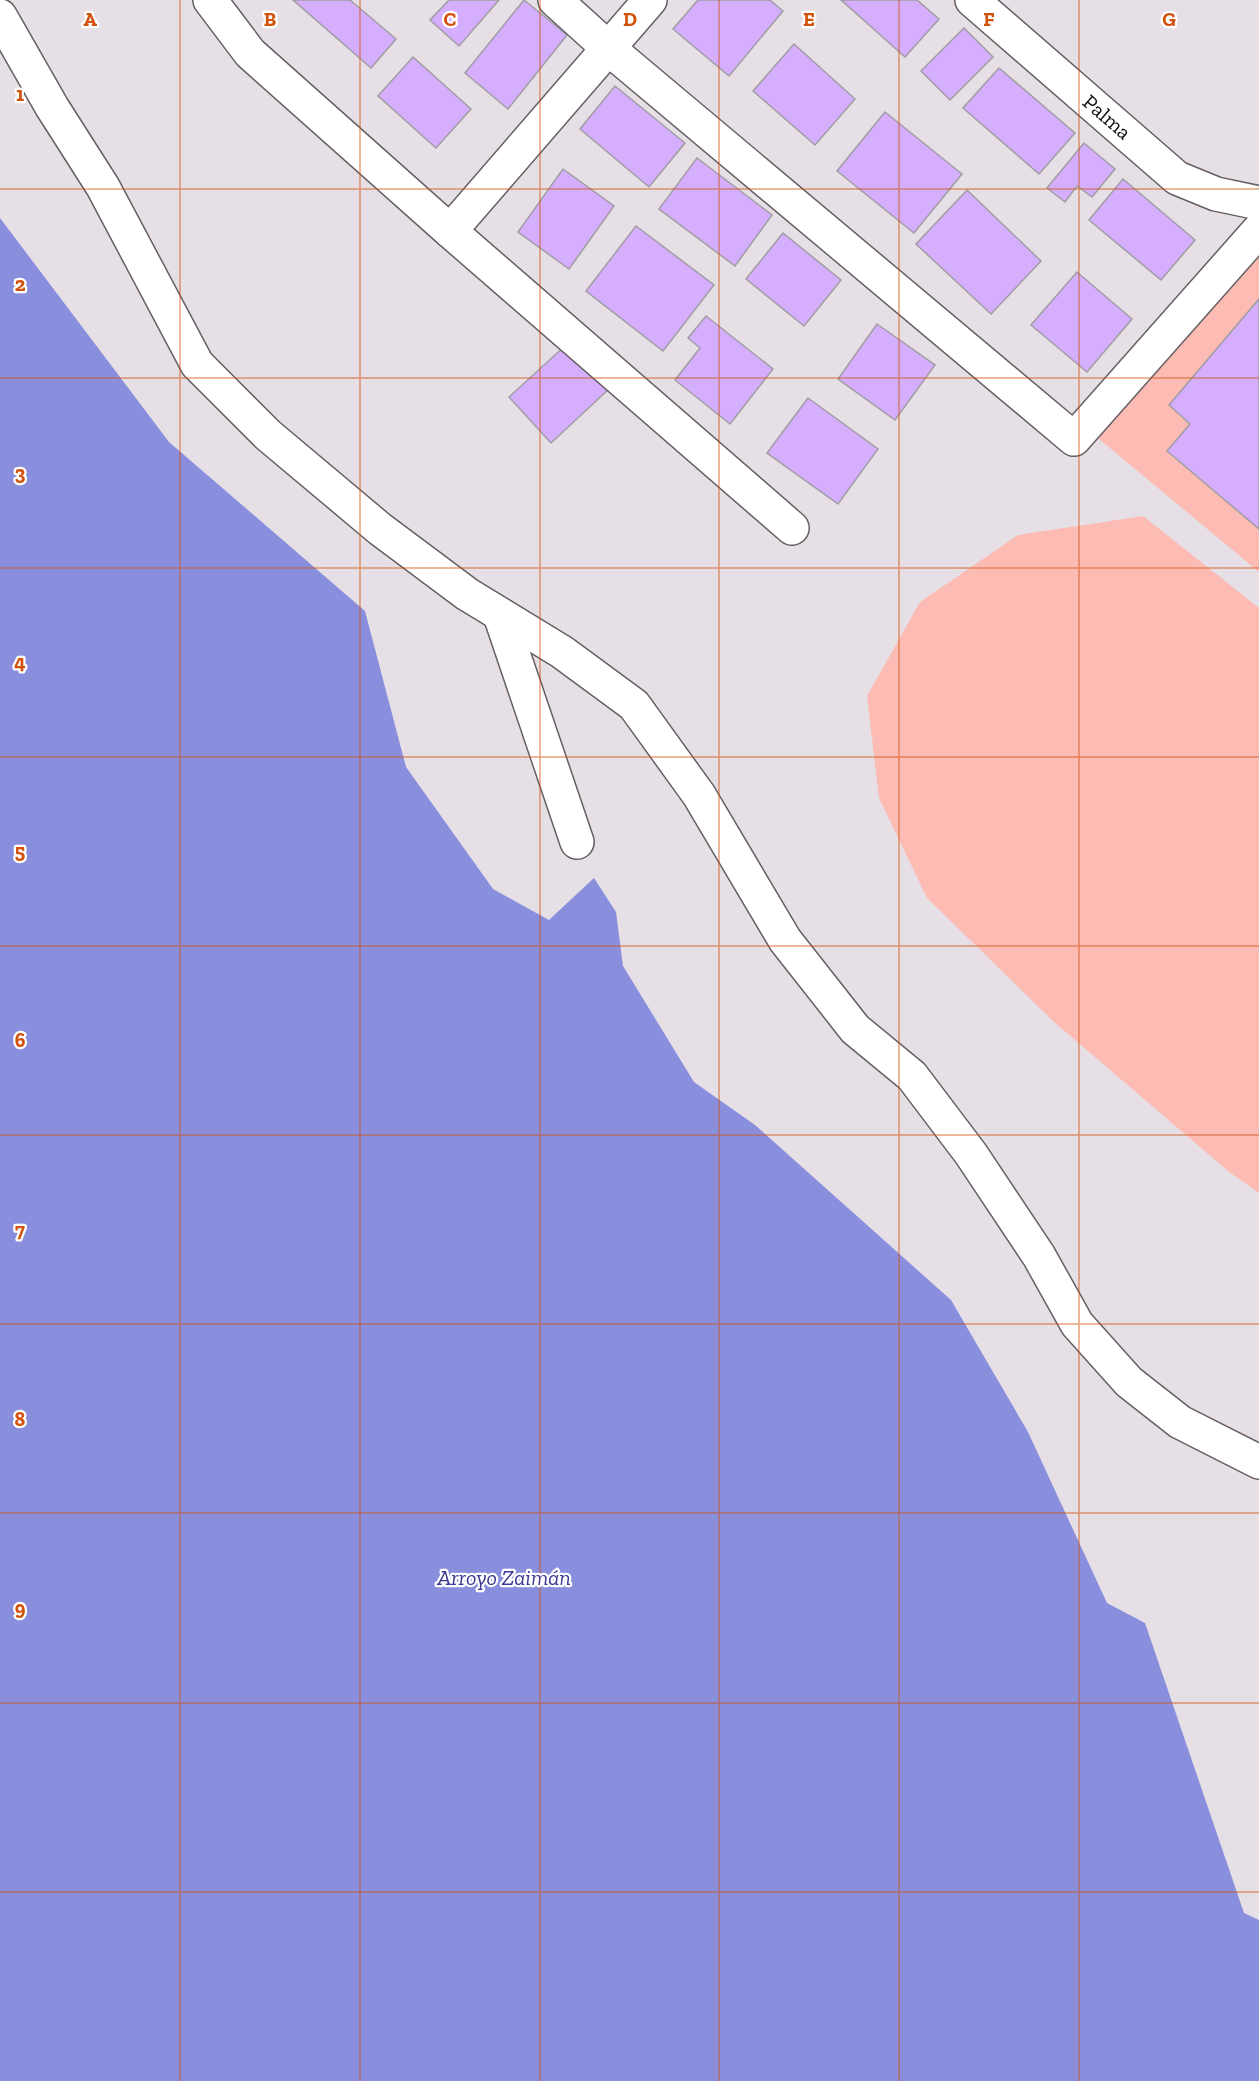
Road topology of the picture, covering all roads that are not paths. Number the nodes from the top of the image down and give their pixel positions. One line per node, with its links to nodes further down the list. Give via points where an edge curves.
1 (210, 0): 9 (street, via 250,53)
2 (555, 0): 6 (street)
3 (650, 0): 6 (street)
4 (972, 0): 7 (street, Palma, via 1176,178 1216,194)
5 (0, 16): 11 (street, via 103,187 197,364 268,435 363,515)
6 (608, 48): 8 (street, via 1074,439); 9 (street)
7 (1259, 203)
8 (1259, 230)
9 (450, 231): 10 (street)
10 (792, 528)
11 (500, 615): 12 (street); 13 (street, via 562,652 634,705 699,795 785,940 855,1029 912,1076 971,1154 1039,1256 1077,1324 1129,1382 1180,1422)
12 (577, 842)
13 (1259, 1462)

